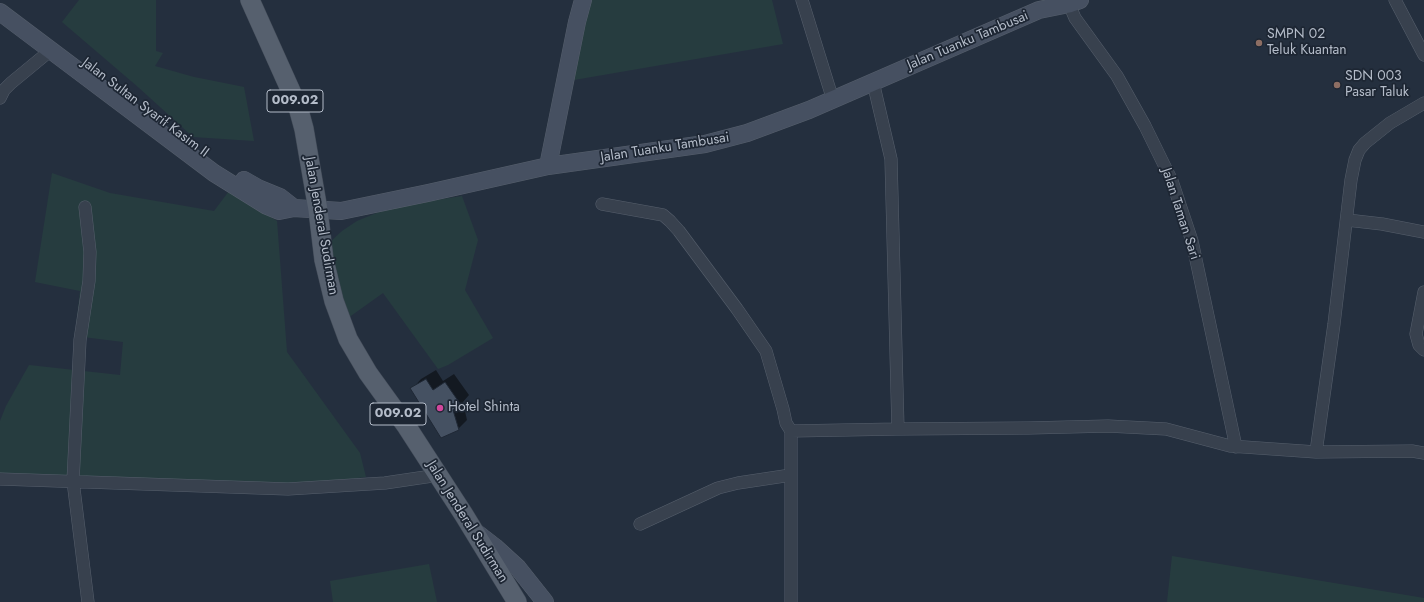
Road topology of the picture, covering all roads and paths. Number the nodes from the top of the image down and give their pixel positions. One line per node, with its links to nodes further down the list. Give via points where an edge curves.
1 (250, 0): 18 (main road, Jalan Jenderal Sudirman / 009.02, via 298,107)
2 (583, 0): 15 (main road)
3 (802, 0): 13 (street)
4 (1395, 0): 10 (street)
5 (0, 2): 9 (main road, Jalan Sultan Syarif Kasim II)
6 (1072, 2): 7 (main road, Jalan Tuanku Tambusai); 25 (street, Jalan Taman Sari, via 1075,18 1117,76 1146,126 1172,182 1192,241)
7 (1045, 5): 11 (main road, Jalan Tuanku Tambusai)
8 (0, 12): 9 (main road, Jalan Sultan Syarif Kasim II)
9 (55, 47): 12 (street, via 11,83); 18 (main road, Jalan Sultan Syarif Kasim II, via 91,67 235,175 280,197 294,208)
10 (1424, 55)
11 (873, 82): 13 (main road, Jalan Tuanku Tambusai); 23 (street, via 891,159)
12 (0, 98)
13 (833, 100): 15 (main road, Jalan Tuanku Tambusai, via 747,133 705,144)
14 (1424, 103): 19 (street, via 1390,123 1359,150 1351,180)
15 (548, 166): 18 (main road, Jalan Tuanku Tambusai, via 341,212)
16 (602, 204): 24 (street, via 663,215 679,231 766,351 786,423)
17 (85, 207): 31 (street, via 90,252 89,281 80,340)
18 (318, 210): 28 (main road, Jalan Jenderal Sudirman / 009.02, via 324,260 334,301 348,339 368,373)
19 (1347, 220): 20 (street); 26 (street)
20 (1424, 232)
21 (1424, 292): 22 (street, via 1416,334 1418,345)
22 (1424, 350)
23 (898, 428): 24 (street); 25 (street, via 1108,426 1166,429)
24 (791, 431): 29 (street)
25 (1236, 447): 26 (street)
26 (1316, 452): 27 (street)
27 (1424, 453)
28 (439, 475): 31 (street, via 385,483 288,489); 33 (main road, Jalan Jenderal Sudirman / 009.02)
29 (791, 475): 32 (street, via 718,488); 37 (street)
30 (0, 479): 31 (street)
31 (73, 481): 34 (street)
32 (640, 524)
33 (475, 532): 35 (main road, Jalan Jenderal Sudirman / 009.02); 36 (main road, via 518,568)
34 (88, 602)
35 (517, 602)
36 (546, 602)
37 (791, 602)

